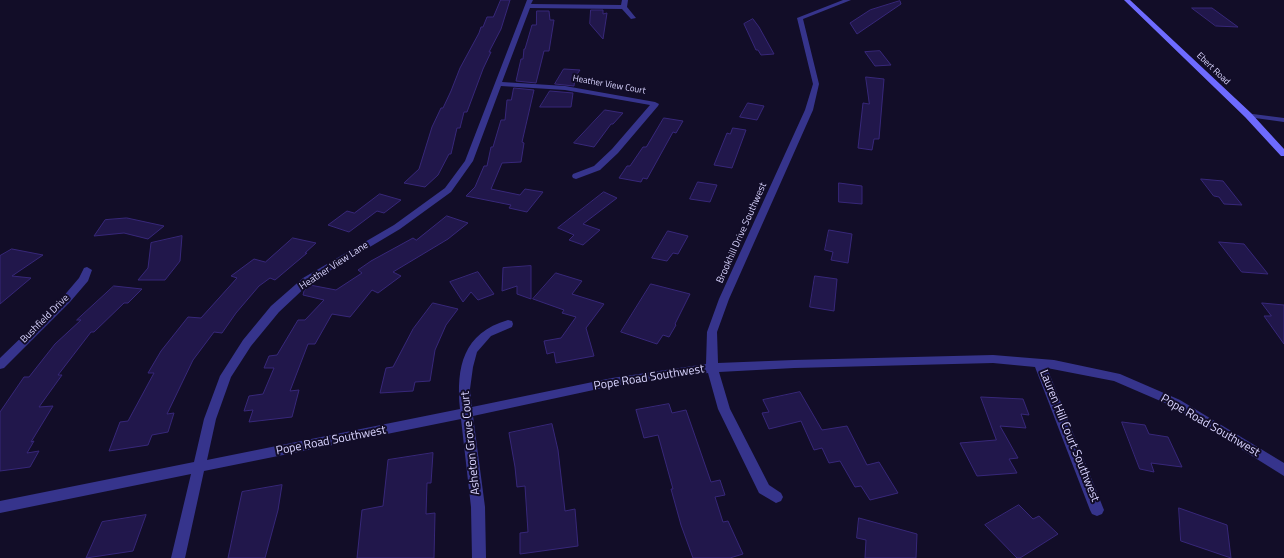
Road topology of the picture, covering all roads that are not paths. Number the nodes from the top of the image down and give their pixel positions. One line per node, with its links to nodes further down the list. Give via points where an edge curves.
1 (625, 0): 5 (street)
2 (848, 0): 16 (street, Brookhill Drive Southwest, via 800,18 816,84 809,110 724,299 712,332)
3 (1127, 0): 8 (main road, Ebert Road)
4 (528, 3): 5 (street); 7 (street, Heather View Lane)
5 (624, 7): 6 (street)
6 (633, 18)
7 (498, 84): 11 (street, Heather View Court, via 565,88 655,104 597,168); 18 (street, Heather View Lane, via 469,161 448,190 397,227 307,280 275,309 247,343 226,376 210,419)
8 (1248, 115): 9 (street); 10 (main road, Ebert Road)
9 (1284, 120)
10 (1284, 154)
11 (576, 176)
12 (87, 270): 15 (street, Bushfield Drive, via 84,279 66,300)
13 (508, 324): 17 (street, Asheton Grove Court, via 487,333 472,351 464,389)
14 (1040, 363): 16 (street, Pope Road Southwest, via 985,359); 19 (street, Pope Road Southwest, via 1116,377 1176,403); 22 (street, Lauren Hill Court Southwest)
15 (0, 365)
16 (712, 368): 17 (street, Pope Road Southwest, via 612,382); 20 (street, Brookhill Drive Southwest, via 724,409 764,489)
17 (467, 413): 18 (street, Pope Road Southwest); 24 (street, Asheton Grove Court, via 478,507)
18 (200, 468): 21 (street, Pope Road Southwest); 23 (street, Heather View Lane)
19 (1284, 470)
20 (776, 497)
21 (0, 507)
22 (1098, 510)
23 (178, 558)
24 (480, 558)

